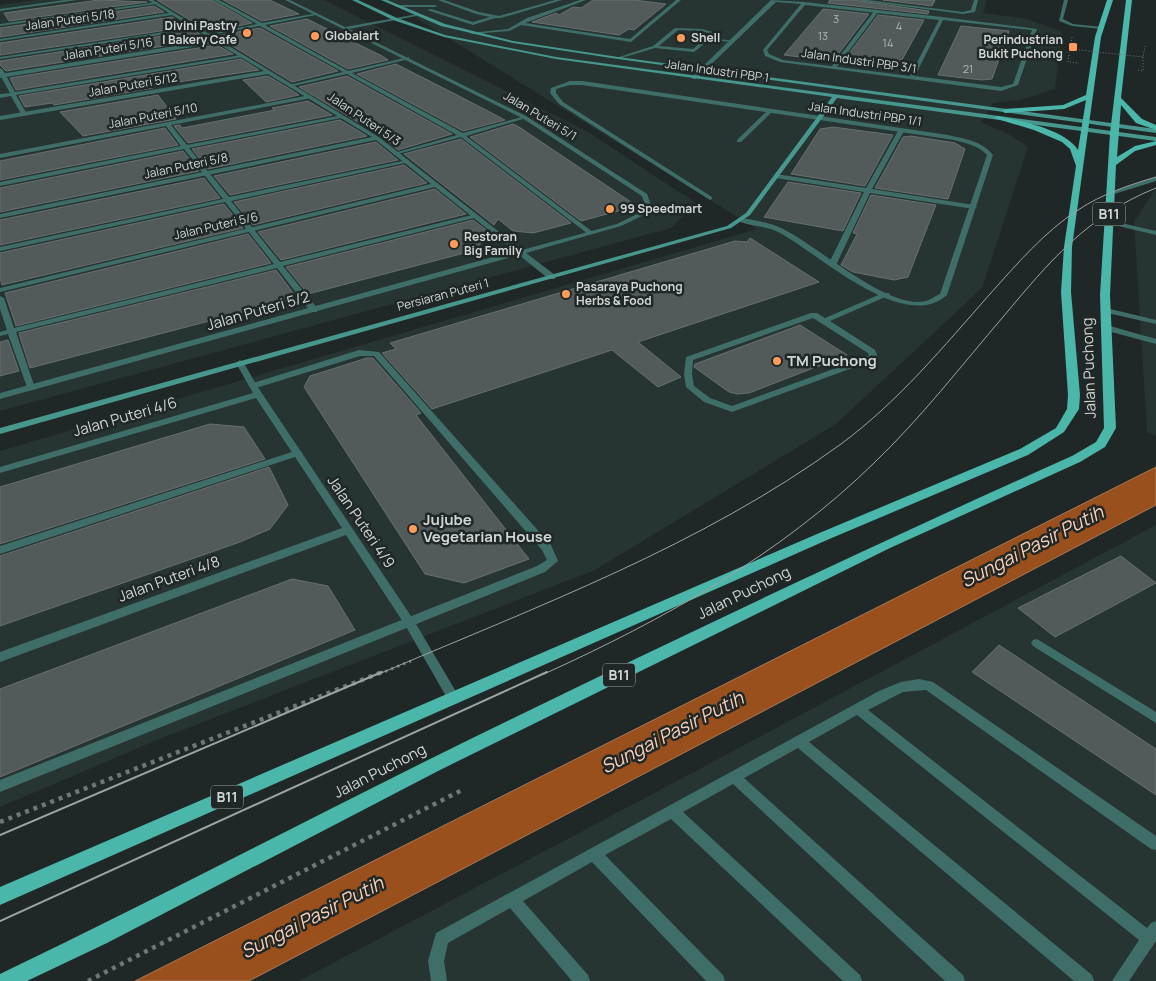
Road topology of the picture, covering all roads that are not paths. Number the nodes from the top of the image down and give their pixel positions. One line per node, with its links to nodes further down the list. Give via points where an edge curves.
1 (75, 0): 21 (street)
2 (216, 0): 31 (street)
3 (287, 0): 24 (street, Jalan Puteri 5/1)
4 (354, 0): 28 (main road, Jalan Industri PBP 1)
5 (382, 0): 19 (main road, Jalan Industri PBP 1)
6 (440, 0): 17 (street)
7 (560, 0): 26 (street)
8 (584, 0): 29 (street)
9 (679, 0): 29 (street, via 631,41)
10 (774, 0): 18 (street); 42 (street)
11 (858, 0): 12 (street, via 963,13 973,11)
12 (976, 0)
13 (1066, 0): 34 (street, via 1061,20)
14 (1110, 0): 34 (main road, Jalan Puchong / B11)
15 (1129, 0): 61 (main road, Jalan Puchong / B11)
16 (153, 2): 23 (street, Jalan Puteri 5/3); 30 (street)
17 (448, 3): 20 (street); 26 (street)
18 (804, 3): 22 (street); 48 (street, Jalan Industri PBP 3/1, via 765,52 782,60)
19 (397, 6): 20 (street); 25 (main road, Jalan Industri PBP 1)
20 (430, 8): 25 (street); 26 (street, via 473,24)
21 (0, 10)
22 (877, 11): 27 (street); 48 (street)
23 (173, 14): 32 (street, Jalan Puteri 5/3); 39 (street, Jalan Puteri 5/18)
24 (316, 14): 31 (street); 33 (street, Jalan Puteri 5/1)
25 (416, 15): 28 (street); 36 (main road, Jalan Industri PBP 1)
26 (494, 17)
27 (942, 18): 54 (street); 54 (street, Jalan Industri PBP 3/1, via 1035,29 1015,85 989,88)
28 (395, 19): 33 (street); 53 (main road, Jalan Industri PBP 1, via 444,36 495,47)
29 (521, 24): 35 (street)
30 (0, 25)
31 (261, 25): 37 (street); 51 (street)
32 (197, 28): 37 (street, Jalan Puteri 5/3); 45 (street)
33 (347, 28): 46 (street, Jalan Puteri 5/1)
34 (1100, 28): 58 (main road, Jalan Puchong / B11)
35 (509, 30): 36 (street); 41 (street)
36 (472, 33): 41 (main road, Jalan Industri PBP 1)
37 (208, 35): 40 (street, Jalan Puteri 5/3)
38 (710, 39): 42 (street); 43 (street, via 694,51); 43 (street, via 714,34 711,32 681,28)
39 (0, 40)
40 (218, 41): 44 (street, Jalan Puteri 5/3); 52 (street, Jalan Puteri 5/16)
41 (508, 41): 47 (main road, Jalan Industri PBP 1)
42 (732, 41): 49 (street)
43 (655, 47): 47 (street)
44 (241, 56): 50 (street, Jalan Puteri 5/3); 56 (street)
45 (0, 58)
46 (407, 58): 51 (street); 66 (street, Jalan Puteri 5/1)
47 (618, 58): 49 (main road, Jalan Industri PBP 1)
48 (834, 67): 54 (street, Jalan Industri PBP 3/1)
49 (703, 70): 53 (street); 63 (main road, Jalan Industri PBP 1)
50 (269, 72): 55 (street, Jalan Puteri 5/3); 64 (street, Jalan Puteri 5/12)
51 (349, 72): 55 (street); 75 (street)
52 (1, 73): 56 (street)
53 (694, 78): 60 (main road, Jalan Industri PBP 1)
54 (912, 78)
55 (291, 86): 59 (street, Jalan Puteri 5/3)
56 (13, 94): 57 (street); 64 (street)
57 (0, 96)
58 (1090, 96): 63 (main road, via 1064,107); 71 (main road, Jalan Puchong / B11)
59 (310, 97): 65 (street, Jalan Puteri 5/3); 70 (street, Jalan Puteri 5/10)
60 (835, 97): 68 (main road, Persiaran Puteri 1); 69 (main road, Jalan Industri PBP 1)
61 (1119, 100): 72 (main road, Jalan Puchong / B11); 73 (main road, via 1139,121)
62 (770, 111): 68 (street, Jalan Industri PBP 1/1); 78 (street); 93 (street, Jalan Industri PBP 1/1, via 582,83 554,88 553,93 561,103)
63 (1005, 111): 71 (main road, Jalan Industri PBP 1)
64 (24, 114): 67 (street, Jalan Puteri 5/12)
65 (341, 116): 76 (street, Jalan Puteri 5/3); 80 (street)
66 (524, 117): 75 (street); 102 (street, Jalan Puteri 5/1, via 644,194 648,205 644,213)
67 (0, 118)
68 (818, 118): 74 (street, Jalan Industri PBP 1/1); 87 (main road, Persiaran Puteri 1)
69 (998, 118): 71 (main road, Jalan Industri PBP 1); 85 (main road, via 1062,140 1072,147)
70 (168, 125): 80 (street); 82 (street, Jalan Puteri 5/10)
71 (1086, 125): 72 (main road); 85 (main road, Jalan Puchong / B11)
72 (1115, 129): 73 (main road); 77 (main road); 84 (main road, Jalan Puchong / B11)
73 (1156, 130)
74 (901, 131): 91 (street); 95 (street, Jalan Industri PBP 1/1, via 964,141 987,150 990,160)
75 (462, 135): 81 (street); 102 (street)
76 (377, 138): 81 (street, Jalan Puteri 5/3); 86 (street, Jalan Puteri 5/8)
77 (1156, 139)
78 (739, 141)
79 (1156, 143): 84 (main road, via 1134,148)
80 (186, 148): 86 (street); 89 (street)
81 (396, 154): 83 (street, Jalan Puteri 5/3)
82 (0, 156)
83 (405, 161): 90 (street, Jalan Puteri 5/3); 94 (street)
84 (1112, 164): 92 (main road, Jalan Puchong / B11)
85 (1079, 166): 131 (main road, Jalan Puchong / B11, via 1068,247 1066,292 1074,395 1072,409 1060,430 1024,452)
86 (206, 174): 94 (street); 96 (street, Jalan Puteri 5/8)
87 (776, 176): 91 (street); 98 (main road, Persiaran Puteri 1)
88 (1156, 179): 92 (street)
89 (0, 184)
90 (437, 185): 97 (street, Jalan Puteri 5/3); 100 (street, Jalan Puteri 5/6)
91 (868, 191): 95 (street); 105 (street)
92 (1111, 193): 99 (main road, Jalan Puchong / B11)
93 (710, 198)
94 (227, 200): 100 (street); 103 (street)
95 (974, 207): 109 (street, Jalan Industri PBP 1/1, via 944,295 938,301 909,303)
96 (0, 216)
97 (476, 216): 104 (street, Jalan Puteri 5/3); 106 (street)
98 (740, 220): 105 (street, Jalan Industri PBP 1/1, via 785,232); 107 (main road, Persiaran Puteri 1, via 697,238)
99 (1108, 222): 101 (street); 112 (main road, Jalan Puchong / B11)
100 (251, 230): 106 (street); 108 (street, Jalan Puteri 5/6)
101 (1156, 233)
102 (590, 234): 104 (street, Jalan Puteri 5/1)
103 (0, 249)
104 (523, 252): 107 (street, Jalan Puteri 5/3); 111 (street, Jalan Puteri 5/2)
105 (833, 263): 109 (street, Jalan Industri PBP 1/1, via 858,282)
106 (278, 264): 111 (street); 116 (street)
107 (552, 276): 119 (main road, Persiaran Puteri 1)
108 (0, 290)
109 (886, 295): 113 (street)
110 (0, 298): 116 (street)
111 (314, 310): 120 (street, Jalan Puteri 5/2)
112 (1106, 310): 114 (street); 115 (main road, Jalan Puchong / B11)
113 (824, 321): 113 (street, via 814,315 689,359 690,387 707,400 732,409 874,357 872,352)
114 (1156, 322)
115 (1107, 328): 118 (street); 143 (main road, Jalan Puchong / B11, via 1110,428 1101,444 1085,454 876,550 434,765)
116 (12, 332): 117 (street); 120 (street)
117 (0, 334)
118 (1156, 342)
119 (240, 363): 121 (street, Jalan Puteri 4/9); 123 (main road, Persiaran Puteri 1)
120 (31, 388): 122 (street, Jalan Puteri 5/2)
121 (256, 390): 124 (street, Jalan Puteri 4/9); 125 (street, Jalan Puteri 4/6); 128 (street, Jalan Puteri 4/6, via 359,353 376,354 547,548 553,561 541,569)
122 (0, 396)
123 (0, 431)
124 (298, 453): 126 (street, Jalan Puteri 4/9); 127 (street)
125 (0, 470)
126 (348, 530): 128 (street, Jalan Puteri 4/9); 130 (street, Jalan Puteri 4/8)
127 (0, 550)
128 (409, 622): 131 (street, Jalan Puteri 4/9); 136 (street)
129 (1037, 644): 133 (street)
130 (0, 657)
131 (454, 699): 140 (main road, Jalan Puchong / B11)
132 (858, 709): 134 (street); 138 (street, via 899,687 915,682 928,686); 142 (street)
133 (1155, 716)
134 (799, 742): 135 (street); 149 (street)
135 (734, 777): 137 (street); 148 (street)
136 (0, 786)
137 (672, 811): 139 (street); 147 (street)
138 (1156, 844)
139 (594, 854): 141 (street); 146 (street)
140 (0, 896)
141 (512, 898): 144 (street, via 441,938 436,960); 145 (street)
142 (1152, 933): 150 (street)
143 (6, 981)
144 (439, 981)
145 (582, 981)
146 (717, 981)
147 (854, 981)
148 (956, 981)
149 (1086, 981)
150 (1120, 981)

